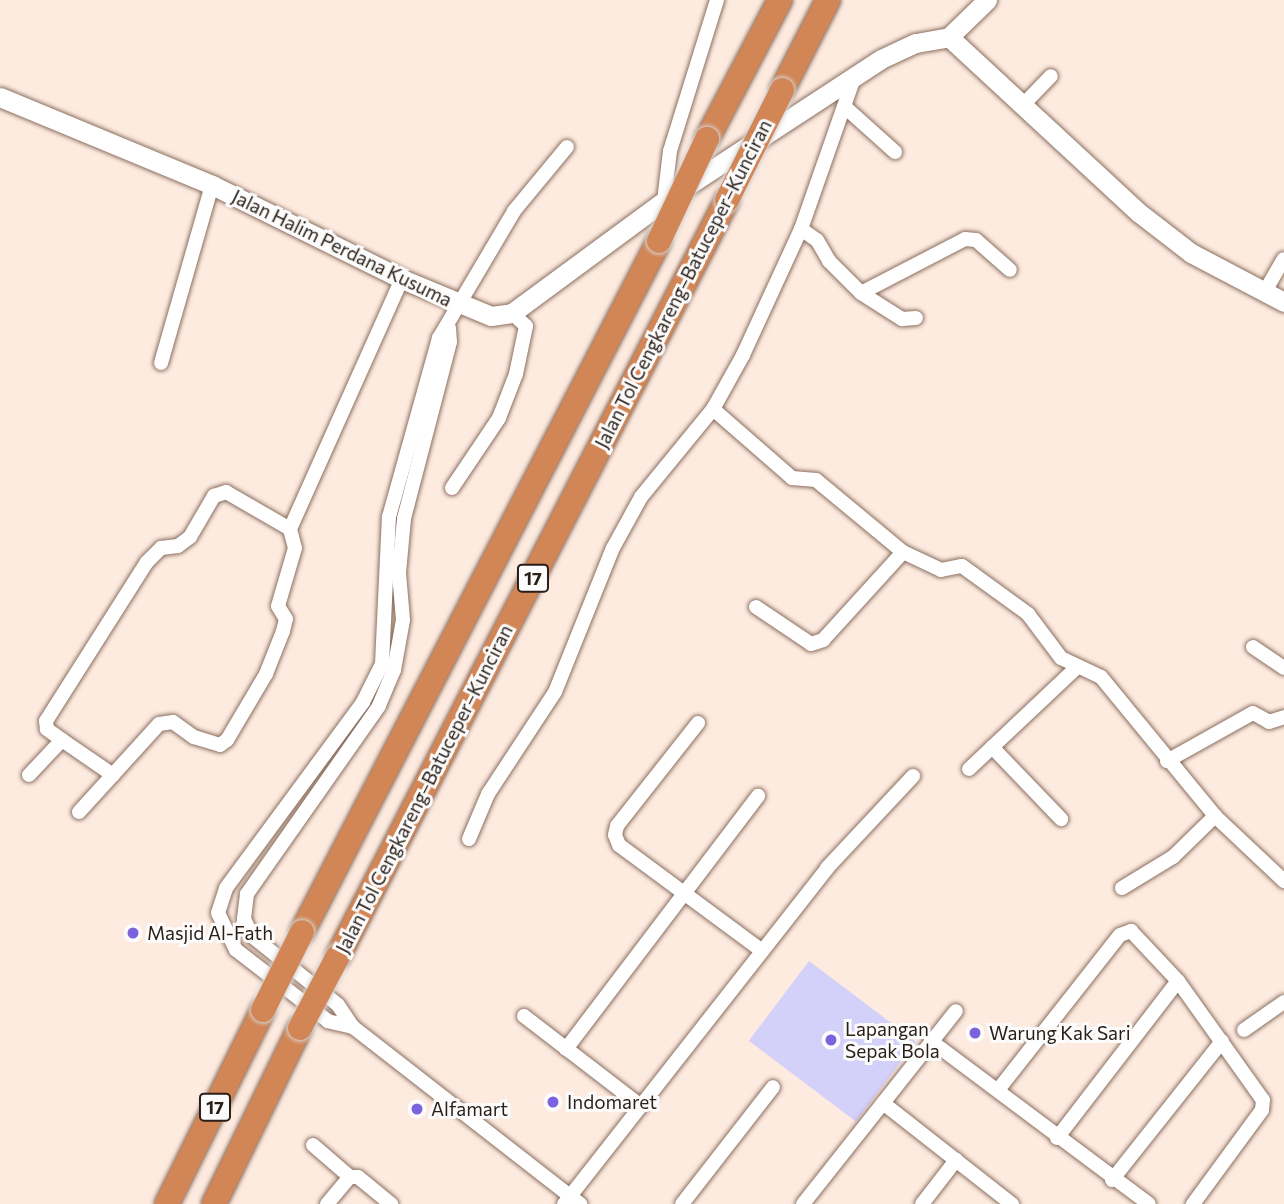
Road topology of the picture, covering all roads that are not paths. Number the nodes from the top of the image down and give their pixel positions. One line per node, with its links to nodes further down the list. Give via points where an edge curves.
1 (717, 0): 14 (street, via 670,151)
2 (780, 0): 72 (highway, 17, bridge)
3 (828, 0): 73 (highway, Jalan Tol Cengkareng–Batuceper–Kunciran / 17, bridge)
4 (987, 0): 5 (main road)
5 (949, 37): 7 (main road, via 916,43); 9 (main road)
6 (1051, 76): 9 (street)
7 (854, 78): 10 (street); 14 (main road)
8 (0, 97): 13 (main road, Jalan Halim Perdana Kusuma)
9 (1023, 105): 20 (main road, via 1138,212 1191,253)
10 (846, 108): 12 (street); 15 (street)
11 (567, 147): 22 (street, via 514,212)
12 (895, 152)
13 (212, 186): 18 (main road, Jalan Halim Perdana Kusuma); 26 (street)
14 (664, 201): 23 (main road)
15 (801, 229): 19 (street, via 817,240); 27 (street)
16 (1284, 259): 20 (street)
17 (1010, 270): 19 (street, via 976,240 965,239)
18 (402, 279): 22 (main road, Jalan Halim Perdana Kusuma); 29 (street)
19 (861, 293): 24 (street, via 902,319)
20 (1264, 293): 21 (main road)
21 (1284, 302)
22 (457, 305): 23 (main road, Jalan Halim Perdana Kusuma, via 491,316); 25 (street)
23 (512, 313): 28 (street, via 526,326 516,374 499,418)
24 (916, 318)
25 (449, 328): 57 (street, via 450,342 404,519 399,573 403,620 394,670 379,706 242,906 252,936 338,1004); 57 (street, via 439,338 388,517 382,664 363,702 226,888 218,913 236,950 328,1021)
26 (161, 363)
27 (713, 409): 30 (street, via 792,478 816,480); 48 (street, via 641,497 612,548 555,692 488,794)
28 (452, 488)
29 (290, 529): 37 (street, via 226,492 214,496 190,537 178,547 161,548 147,562 46,721 47,729); 42 (street, via 295,548 278,606 286,619 283,631 266,674 227,740 220,745 194,737 173,722 159,724)
30 (903, 552): 31 (street, via 823,640 811,644); 33 (street, via 941,570 956,564 980,577 1028,614 1061,657)
31 (756, 607)
32 (1253, 647): 34 (street)
33 (1076, 668): 38 (street); 39 (street, via 1101,677)
34 (1284, 668)
35 (1284, 717): 39 (street, via 1269,722 1253,713)
36 (698, 723): 51 (street, via 617,825 615,835 619,845)
37 (62, 740): 41 (street); 42 (street)
38 (992, 747): 40 (street); 47 (street)
39 (1167, 761): 46 (street)
40 (969, 769)
41 (29, 775)
42 (113, 775): 45 (street)
43 (913, 776): 52 (street, via 827,868)
44 (758, 796): 51 (street)
45 (79, 812)
46 (1215, 816): 49 (street); 50 (street, via 1172,857)
47 (1061, 819)
48 (469, 839)
49 (1284, 881)
50 (1122, 888)
51 (684, 894): 52 (street); 61 (street)
52 (762, 951): 65 (street)
53 (1178, 981): 60 (street); 63 (street, via 1141,938 1131,931 1120,935); 66 (street)
54 (1284, 1002): 58 (street)
55 (956, 1011): 59 (street)
56 (524, 1016): 61 (street)
57 (353, 1027): 71 (street)
58 (1244, 1030)
59 (931, 1041): 63 (street); 64 (street)
60 (1222, 1041): 70 (street); 81 (street, via 1263,1100 1262,1110)
61 (566, 1049): 65 (street)
62 (773, 1087): 76 (street)
63 (998, 1090): 66 (street)
64 (883, 1103): 68 (street); 77 (street)
65 (641, 1106): 71 (street)
66 (1057, 1138): 70 (street)
67 (313, 1145): 69 (street)
68 (956, 1160): 78 (street); 79 (street)
69 (350, 1177): 74 (street); 75 (street, via 358,1177)
70 (1112, 1180): 80 (street)
71 (571, 1201)
72 (167, 1204)
73 (214, 1204)
74 (327, 1204)
75 (391, 1204)
76 (682, 1204)
77 (803, 1204)
78 (922, 1204)
79 (1012, 1204)
80 (1149, 1204)
81 (1193, 1204)

